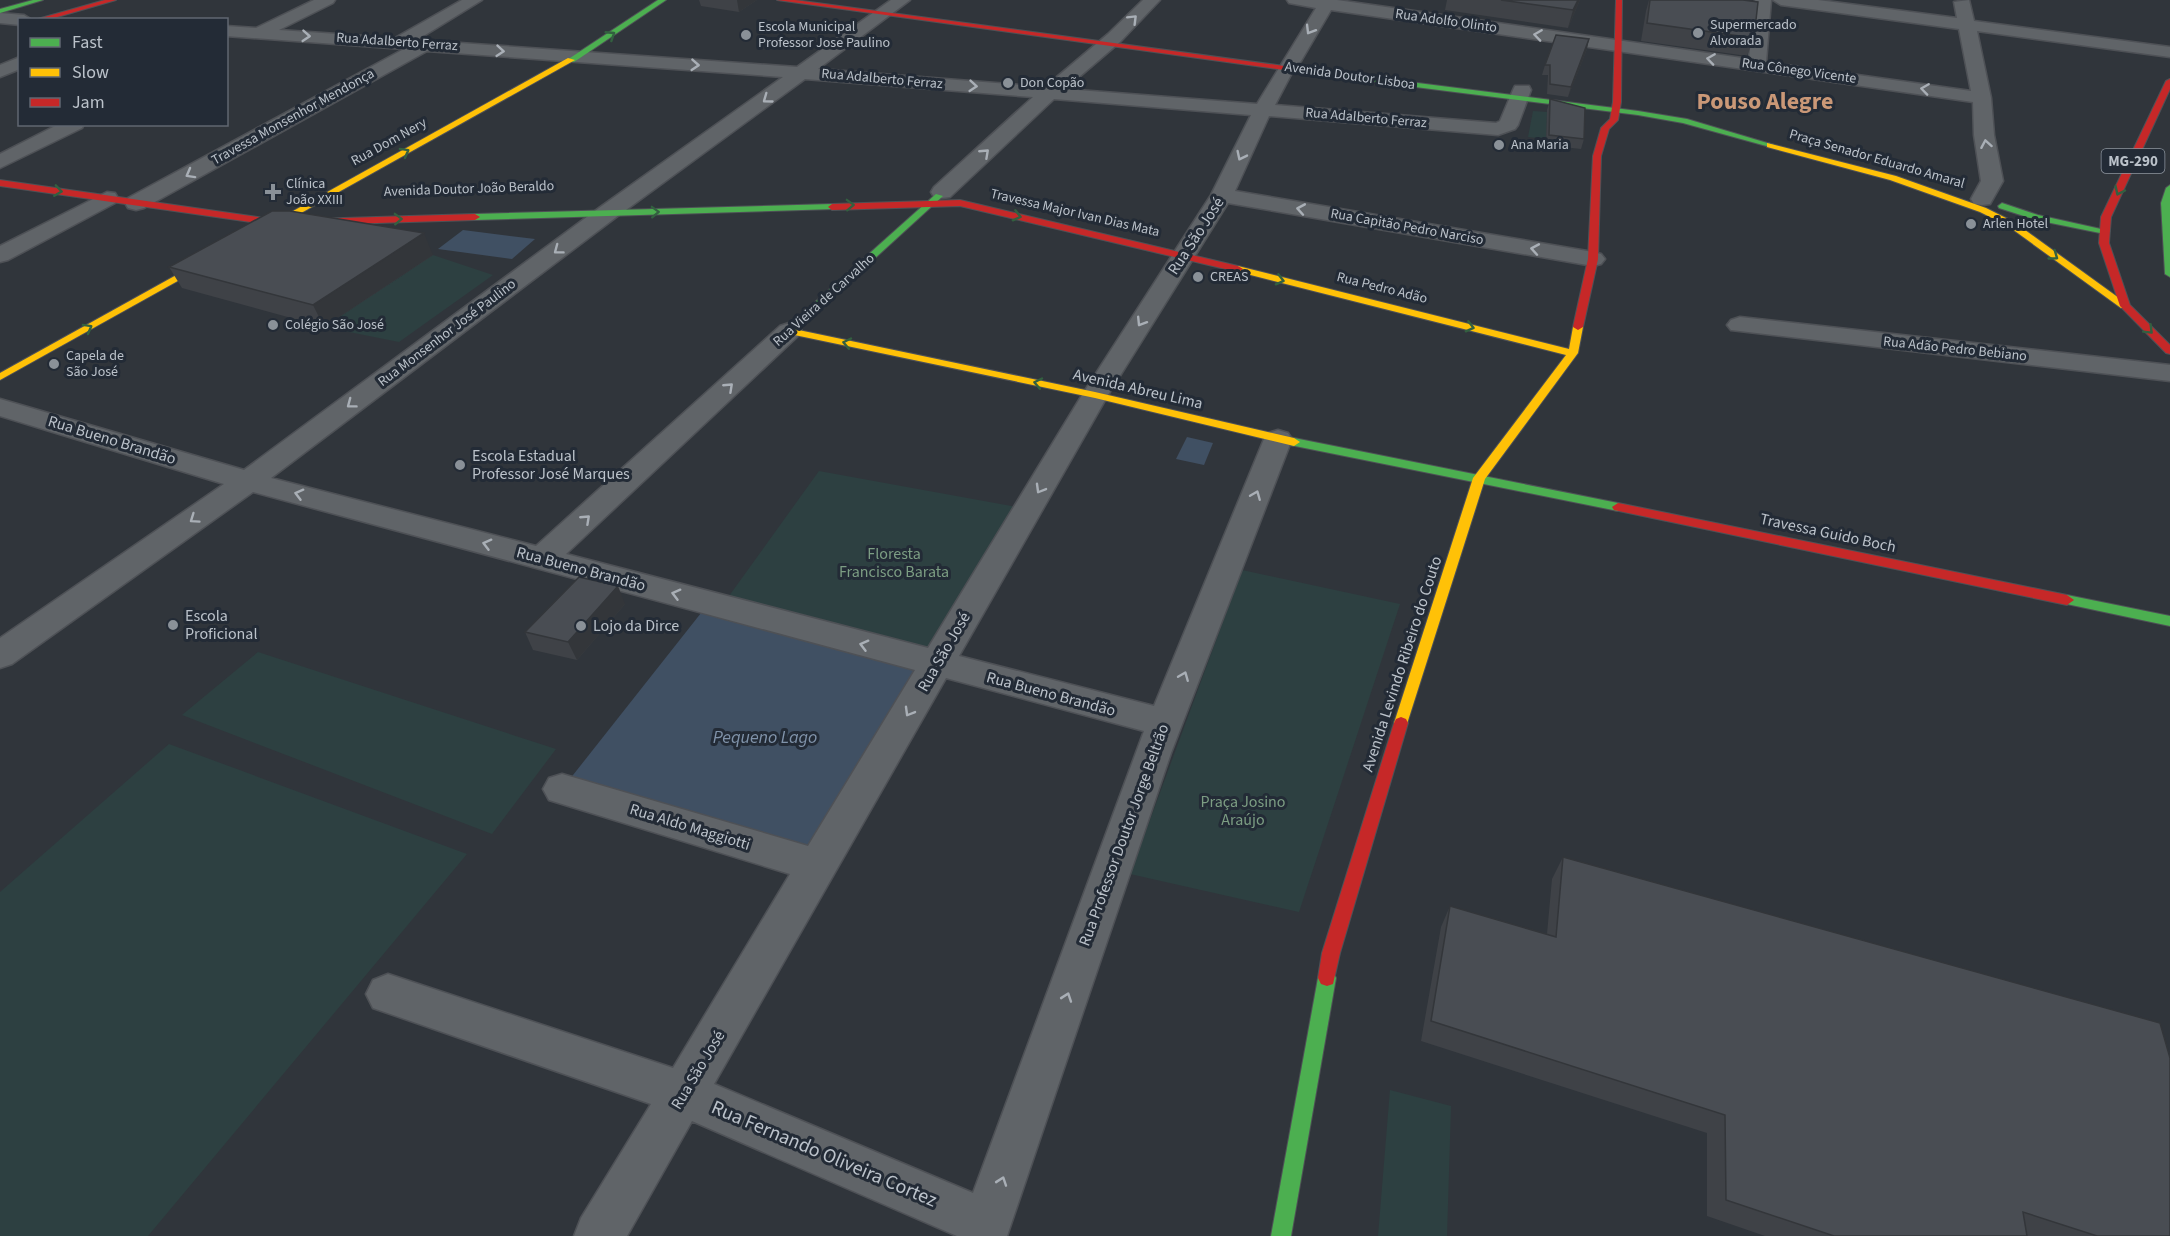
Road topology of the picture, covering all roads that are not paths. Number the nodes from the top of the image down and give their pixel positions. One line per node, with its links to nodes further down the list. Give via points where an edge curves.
1 (40, 0): 16 (main road)
2 (113, 0): 18 (main road)
3 (327, 0): 24 (street)
4 (474, 0): 26 (street)
5 (663, 0): 31 (main road, Rua Dom Nery, one-way to 5)
6 (780, 0): 15 (main road, Avenida Doutor Lisboa)
7 (836, 0): 15 (main road, Avenida Doutor Lisboa)
8 (1152, 0): 25 (street, Rua Vieira de Carvalho, one-way to 8)
9 (1295, 0): 14 (street, Rua Adolfo Olinto)
10 (1619, 0): 28 (main road)
11 (1763, 0): 34 (street)
12 (1781, 0): 20 (street)
13 (1962, 0): 20 (street)
14 (1327, 2): 28 (street, Rua Adolfo Olinto, one-way to 14); 33 (street, Rua São José, one-way to 33)
15 (892, 7): 25 (main road, Avenida Doutor Lisboa); 36 (street, Rua Monsenhor José Paulino)
16 (0, 11)
17 (0, 18): 19 (street)
18 (45, 18)
19 (18, 20)
20 (1967, 23): 30 (street); 40 (street)
21 (18, 24): 22 (main road)
22 (0, 30)
23 (228, 31): 24 (street, Rua Adalberto Ferraz)
24 (260, 33): 26 (street, Rua Adalberto Ferraz, one-way to 26); 29 (street)
25 (1111, 41): 33 (main road, Avenida Doutor Lisboa); 38 (street, Rua Vieira de Carvalho)
26 (401, 42): 27 (street, Rua Adalberto Ferraz)
27 (426, 44): 31 (street, Rua Adalberto Ferraz, one-way to 31); 51 (street, Travessa Monsenhor Mendonça, one-way to 51)
28 (1616, 46): 34 (street, Rua Cônego Vicente, one-way to 28); 42 (main road)
29 (228, 48)
30 (2170, 52)
31 (577, 57): 36 (street, Rua Adalberto Ferraz, one-way to 36); 61 (main road, Rua Dom Nery, one-way to 31)
32 (18, 63): 35 (street)
33 (1290, 64): 39 (main road, Avenida Doutor Lisboa); 44 (street, Rua São José)
34 (1757, 65): 40 (street, Rua Cônego Vicente, one-way to 34)
35 (0, 72)
36 (803, 73): 38 (street, Rua Adalberto Ferraz, one-way to 38); 59 (street, Rua Monsenhor José Paulino, one-way to 59)
37 (2170, 81): 43 (main road, MG-290)
38 (1050, 93): 44 (street, Rua Adalberto Ferraz); 56 (street, Rua Vieira de Carvalho, one-way to 38)
39 (1520, 94): 41 (main road, Avenida Doutor Lisboa); 44 (street, Rua Adalberto Ferraz, via 1508,125 1498,129)
40 (1982, 98): 58 (street, one-way to 40, via 1992,181)
41 (1594, 100): 42 (main road, Praça Senador Eduardo Amaral); 46 (main road, via 1596,117)
42 (1616, 106): 46 (main road, Avenida Levindo Ribeiro do Couto, via 1614,120); 58 (main road, Praça Senador Eduardo Amaral, via 1682,114 1803,145)
43 (2165, 106): 64 (main road, MG-290, one-way to 64, via 2106,217)
44 (1263, 110): 54 (street, Rua São José, one-way to 54)
45 (72, 126): 47 (street)
46 (1605, 128): 69 (main road, Avenida Levindo Ribeiro do Couto, via 1597,156)
47 (8, 166): 48 (main road)
48 (0, 169)
49 (0, 183): 55 (main road, Avenida Doutor João Beraldo, one-way to 55)
50 (2170, 188): 65 (main road, MG-290, via 2165,203)
51 (161, 190): 52 (main road); 53 (street, Travessa Monsenhor Mendonça)
52 (184, 194)
53 (137, 195): 55 (main road, Avenida Doutor João Beraldo); 62 (main road, Avenida Doutor João Beraldo)
54 (1222, 195): 68 (street, Rua São José); 69 (street, Rua Capitão Pedro Narciso, one-way to 54)
55 (107, 198): 67 (street)
56 (937, 198): 57 (main road, Avenida Doutor João Beraldo); 68 (main road, Travessa Major Ivan Dias Mata, one-way to 68); 73 (main road, Rua Vieira de Carvalho)
57 (787, 201): 59 (main road, Avenida Doutor João Beraldo); 59 (main road, Avenida Doutor João Beraldo, one-way to 57)
58 (1976, 202): 64 (main road, Praça Senador Eduardo Amaral); 71 (main road, Praça Senador Eduardo Amaral, one-way to 71)
59 (618, 206): 61 (main road, Avenida Doutor João Beraldo); 62 (main road, Avenida Doutor João Beraldo, one-way to 59); 82 (street, Rua Monsenhor José Paulino, one-way to 82)
60 (275, 208): 61 (main road, Avenida Doutor João Beraldo)
61 (298, 211): 62 (main road, Rua Dom Nery)
62 (278, 223): 63 (main road, Rua Dom Nery)
63 (255, 234)
64 (2104, 237): 71 (main road)
65 (2169, 249): 70 (main road, MG-290)
66 (224, 251): 77 (main road, one-way to 66)
67 (0, 255)
68 (1183, 255): 75 (main road, Rua Pedro Adão, one-way to 75); 78 (street, Rua São José, one-way to 78)
69 (1593, 259): 75 (main road, Avenida Levindo Ribeiro do Couto)
70 (2170, 274)
71 (2125, 306): 74 (main road, Praça Senador Eduardo Amaral, one-way to 74)
72 (1740, 326): 76 (street, Rua Adão Pedro Bebiano)
73 (789, 331): 78 (main road, Avenida Abreu Lima, one-way to 73); 83 (street, Rua Vieira de Carvalho, one-way to 73)
74 (2170, 351)
75 (1573, 353): 81 (main road, Avenida Levindo Ribeiro do Couto)
76 (2170, 373)
77 (0, 377)
78 (1095, 395): 80 (main road, Avenida Abreu Lima); 86 (street, Rua São José, one-way to 86)
79 (0, 407): 82 (street, Rua Bueno Brandão)
80 (1278, 439): 81 (main road, Avenida Abreu Lima); 87 (street, Rua Professor Doutor Jorge Beltrão, one-way to 80)
81 (1479, 478): 84 (main road, Travessa Guido Boch); 94 (main road, Avenida Levindo Ribeiro do Couto, via 1331,953)
82 (248, 481): 83 (street, Rua Bueno Brandão, one-way to 82); 85 (street, Rua Monsenhor José Paulino, one-way to 85)
83 (543, 558): 86 (street, Rua Bueno Brandão, one-way to 83)
84 (2170, 621)
85 (0, 655)
86 (937, 664): 87 (street, Rua Bueno Brandão); 89 (street, Rua São José, one-way to 89)
87 (1164, 723): 92 (street, Rua Professor Doutor Jorge Beltrão, one-way to 87)
88 (562, 789): 89 (street, Rua Aldo Maggiotti)
89 (819, 866): 91 (street, Rua São José)
90 (388, 994): 91 (street, Rua Fernando Oliveira Cortez)
91 (684, 1095): 92 (street, Rua Fernando Oliveira Cortez); 93 (street, Rua São José)
92 (984, 1230)
93 (599, 1236)
94 (1281, 1236)

